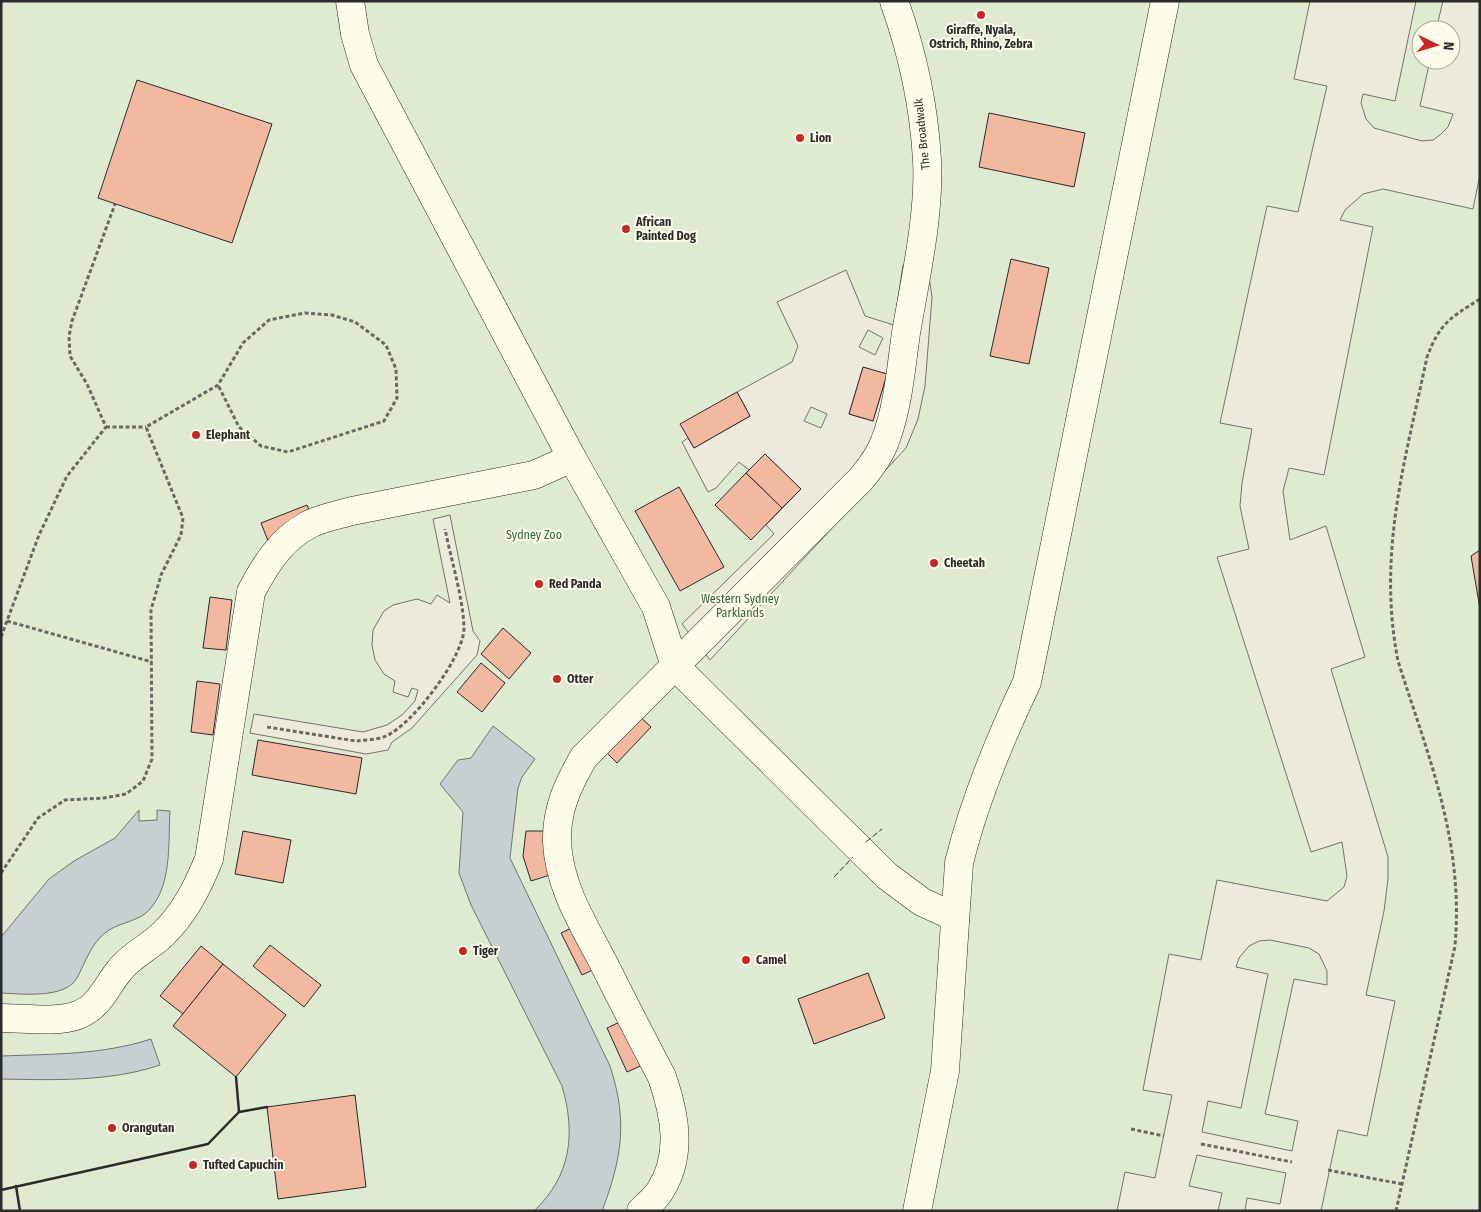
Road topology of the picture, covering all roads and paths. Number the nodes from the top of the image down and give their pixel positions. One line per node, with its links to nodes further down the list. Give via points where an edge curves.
1 (350, 1): 9 (street, via 364,65)
2 (894, 1): 14 (street, The Broadwalk, via 904,29 921,108 928,162 917,269 897,394 886,440 875,462 861,479)
3 (1165, 1): 17 (street, via 1028,682 966,833 959,863)
4 (115, 204): 7 (path, via 69,336 70,356)
5 (1480, 299): 24 (path, via 1449,319 1434,340 1394,513 1391,541 1390,593 1394,639 1445,809 1453,848 1457,916 1454,946)
6 (218, 385): 6 (path, via 239,427 261,446 288,452 384,421 398,398 396,369 386,345 355,322 332,315 305,313 269,320 243,343); 8 (path)
7 (106, 427): 8 (path); 11 (path, via 67,476 39,535)
8 (146, 427): 13 (path, via 183,518 181,536 161,575 151,610)
9 (572, 458): 10 (street, via 534,475); 14 (street, via 656,607)
10 (437, 494): 15 (street, via 329,518 307,526 285,543 265,566 251,592); 15 (path, via 464,629 460,649 423,705 409,720 385,736 356,741)
11 (7, 621): 12 (path); 13 (path)
12 (1, 637)
13 (152, 662): 16 (path, via 152,759 143,781 126,794 65,800 38,818)
14 (675, 666): 17 (street, via 887,876 922,902); 25 (street, The Broadwalk, via 584,757 568,784 559,814 557,842 562,876 574,906 662,1077 672,1105 676,1134 671,1167 659,1192)
15 (229, 721): 18 (street, via 209,859 195,894 164,934 132,957 87,1011 59,1018)
16 (1, 873)
17 (955, 917): 26 (street, via 945,1071)
18 (1, 1018)
19 (1131, 1129): 20 (path)
20 (1164, 1136)
21 (1201, 1144): 22 (path)
22 (1292, 1162)
23 (1328, 1170): 24 (path)
24 (1402, 1184): 27 (path)
25 (641, 1211)
26 (917, 1211)
27 (1396, 1211)

